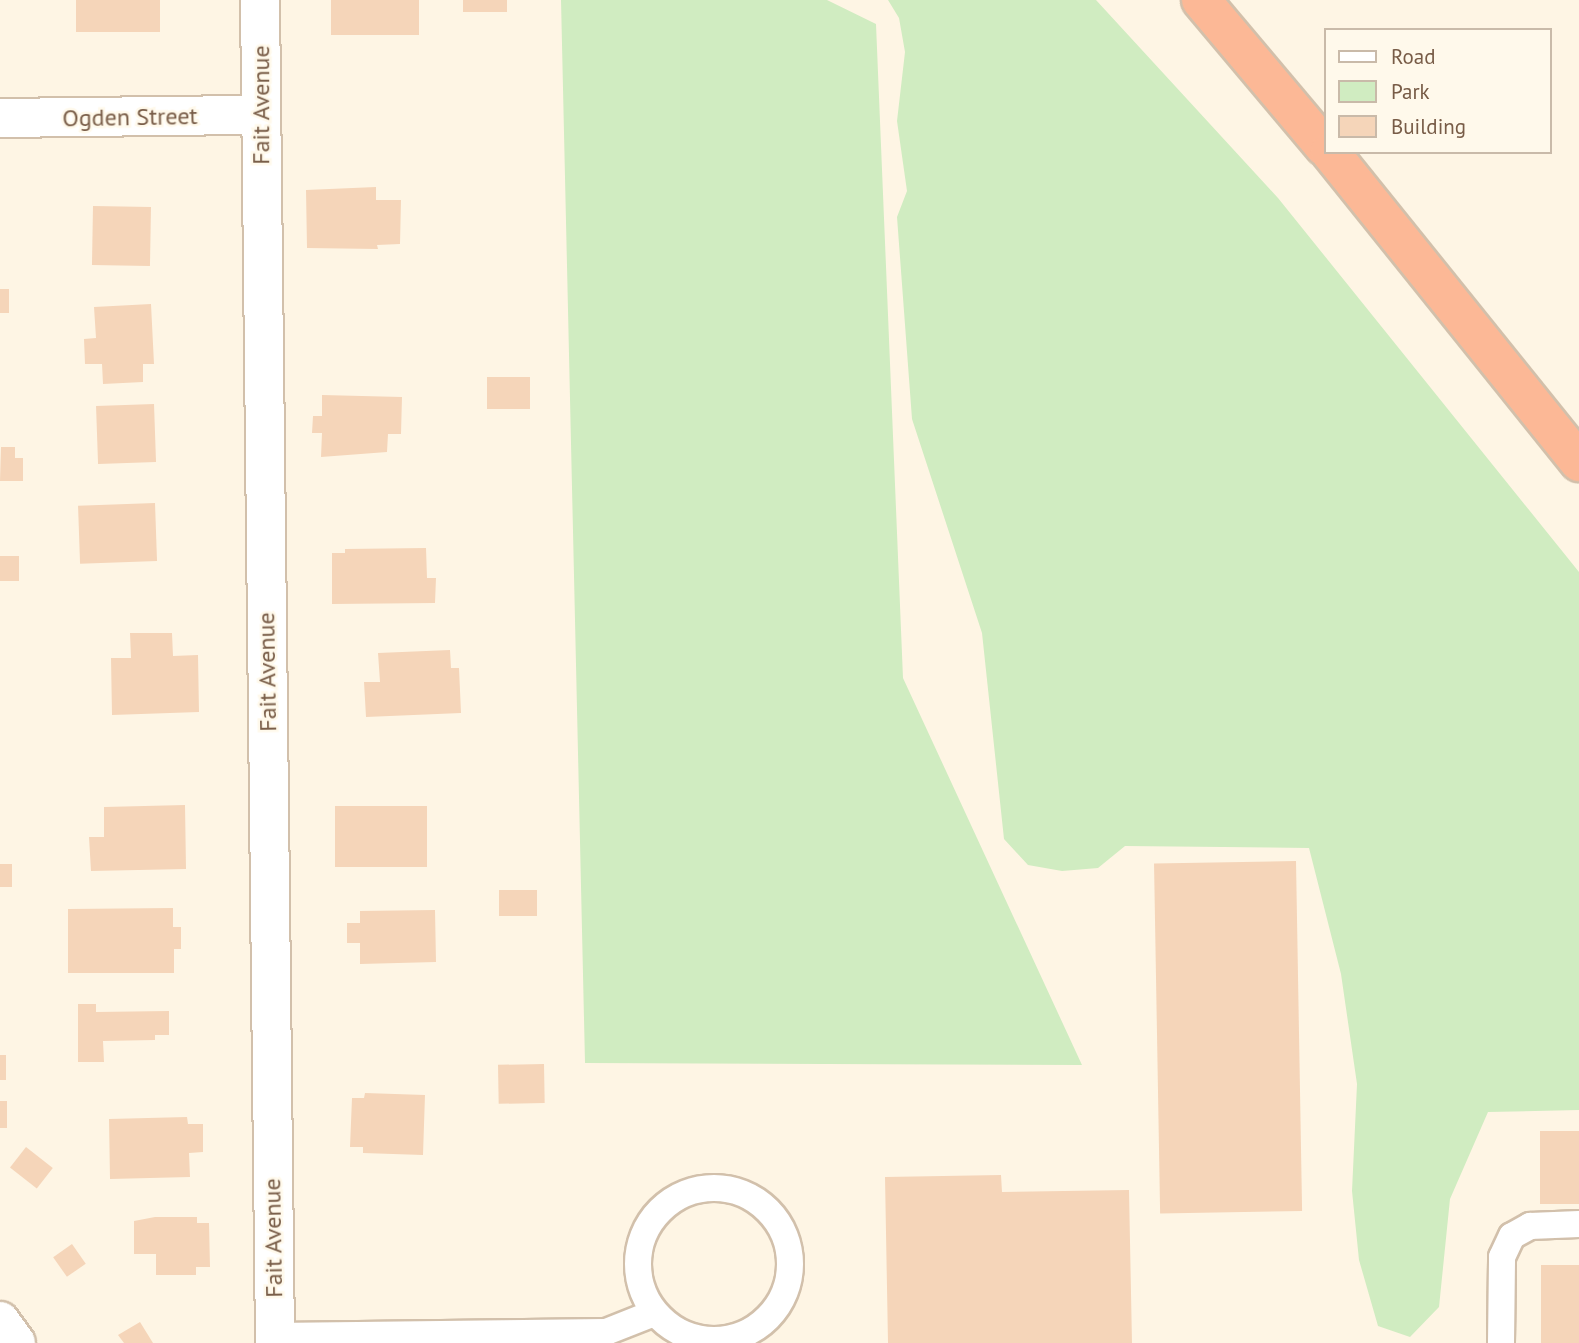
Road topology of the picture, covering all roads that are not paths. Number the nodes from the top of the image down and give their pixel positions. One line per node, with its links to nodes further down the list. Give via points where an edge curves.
1 (260, 0): 3 (street, Fait Avenue)
2 (1201, 0): 5 (highway)
3 (260, 115): 4 (street, Ogden Street); 11 (street, Fait Avenue)
4 (0, 118)
5 (1324, 146)
6 (1332, 154): 7 (highway)
7 (1579, 463)
8 (1579, 1224): 14 (lane, via 1530,1226 1512,1236 1502,1257)
9 (654, 1312): 11 (lane, via 606,1332); 12 (lane); 12 (lane, via 637,1267 641,1242 652,1220 669,1202 704,1190 740,1192 762,1205 778,1224 788,1248 783,1298 768,1319 747,1333)
10 (0, 1321): 13 (street)
11 (275, 1340)
12 (696, 1341)
13 (16, 1343)
14 (1501, 1343)

